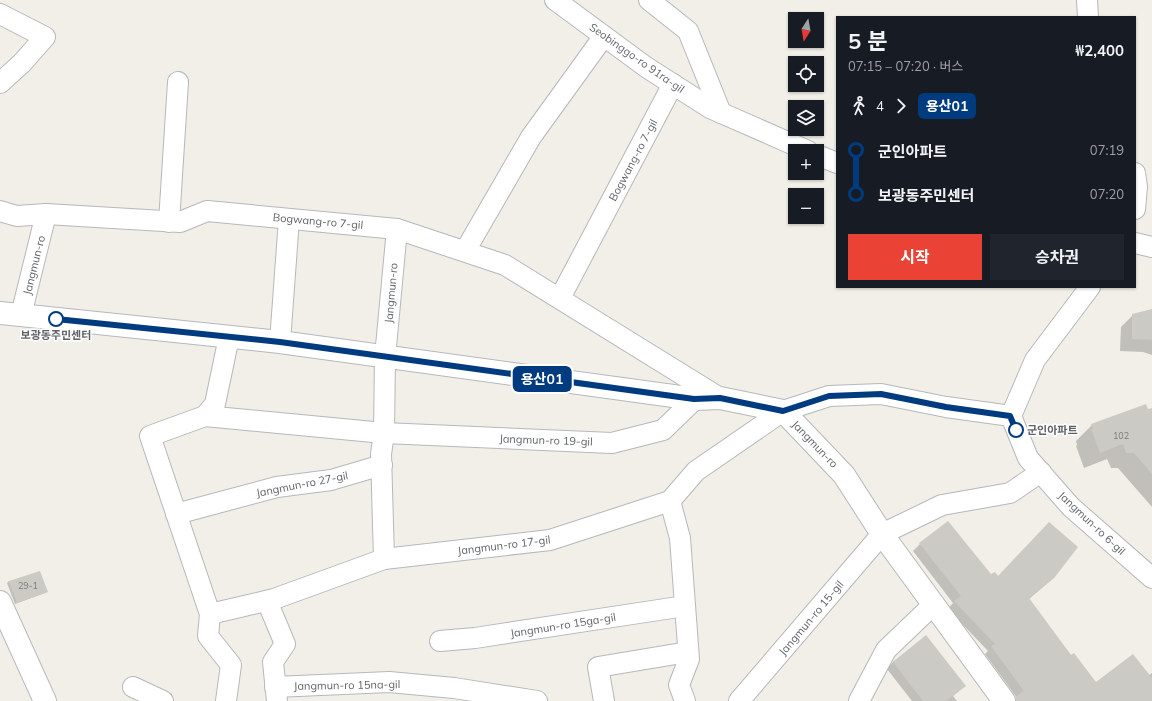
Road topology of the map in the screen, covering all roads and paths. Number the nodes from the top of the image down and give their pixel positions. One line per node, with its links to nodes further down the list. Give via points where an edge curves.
1 (555, 0): 6 (street, Seobinggo-ro 91ra-gil)
2 (649, 0): 10 (street, via 688,31)
3 (1087, 0): 5 (street)
4 (0, 14): 8 (street, via 45,37)
5 (1088, 16)
6 (604, 36): 9 (street, Seobinggo-ro 91ra-gil); 23 (street, via 531,138)
7 (178, 82): 19 (street)
8 (0, 83)
9 (673, 84): 10 (street, Seobinggo-ro 91ra-gil); 25 (street, Bogwang-ro 7-gil)
10 (721, 113): 11 (street, Seobinggo-ro 91ra-gil)
11 (792, 144)
12 (824, 158): 13 (street)
13 (836, 163)
14 (1136, 180): 15 (street)
15 (1136, 198)
16 (0, 211): 17 (street, Bogwang-ro 7-gil, via 17,216)
17 (46, 214): 19 (street, Bogwang-ro 7-gil); 27 (street, Jangmun-ro)
18 (289, 218): 19 (street, Bogwang-ro 7-gil, via 207,210 180,222); 20 (street, Bogwang-ro 7-gil); 29 (street)
19 (169, 222)
20 (397, 228): 23 (street, Bogwang-ro 7-gil); 30 (street, Jangmun-ro)
21 (1136, 243): 22 (street)
22 (1152, 247)
23 (466, 252): 25 (street, Bogwang-ro 7-gil, via 505,264)
24 (1089, 288): 35 (street, via 1035,360)
25 (560, 298): 31 (street, Bogwang-ro 7-gil)
26 (0, 313): 27 (street, Jangmun-ro)
27 (21, 316): 28 (street, Jangmun-ro)
28 (228, 337): 29 (street, Jangmun-ro); 34 (street, via 215,404)
29 (280, 342): 30 (street, Jangmun-ro)
30 (385, 357): 32 (street, Jangmun-ro); 36 (street, Jangmun-ro)
31 (720, 398): 32 (street, Jangmun-ro); 33 (street, Jangmun-ro)
32 (694, 399): 36 (street, Jangmun-ro 19-gil, via 663,430 612,443)
33 (783, 411): 35 (street, via 829,396 881,394); 39 (street, via 696,471); 41 (street, Jangmun-ro, via 844,476)
34 (205, 416): 36 (street, Jangmun-ro 19-gil); 40 (street, via 150,436)
35 (1010, 416): 38 (street, Jangmun-ro 6-gil, via 1028,458)
36 (384, 433): 37 (street)
37 (382, 465): 40 (street, Jangmun-ro 27-gil, via 331,480 277,487); 42 (street)
38 (1041, 472): 41 (street, via 1010,493 942,505); 43 (street, Jangmun-ro 6-gil, via 1071,506)
39 (670, 501): 42 (street, Jangmun-ro 17-gil, via 550,540); 47 (street, via 680,538)
40 (176, 514): 48 (street)
41 (882, 534): 46 (street, Jangmun-ro); 59 (street, Jangmun-ro 15-gil)
42 (384, 559): 44 (street, Jangmun-ro 17-gil)
43 (1152, 578)
44 (267, 601): 48 (street, Jangmun-ro 17-gil); 52 (street, via 285,644 272,662)
45 (0, 602): 53 (street)
46 (934, 604): 60 (street, via 886,650); 61 (street, Jangmun-ro)
47 (685, 606): 49 (street, Jangmun-ro 15ga-gil); 50 (street)
48 (210, 614): 55 (street, via 208,636 231,665)
49 (440, 641)
50 (688, 652): 57 (street, via 598,667); 58 (street, via 689,659 679,685)
51 (132, 687): 54 (street)
52 (276, 694): 56 (street, Jangmun-ro 15na-gil, via 389,682 454,688)
53 (46, 701)
54 (163, 701)
55 (226, 701)
56 (537, 701)
57 (604, 701)
58 (685, 701)
59 (739, 701)
60 (859, 701)
61 (1004, 701)

